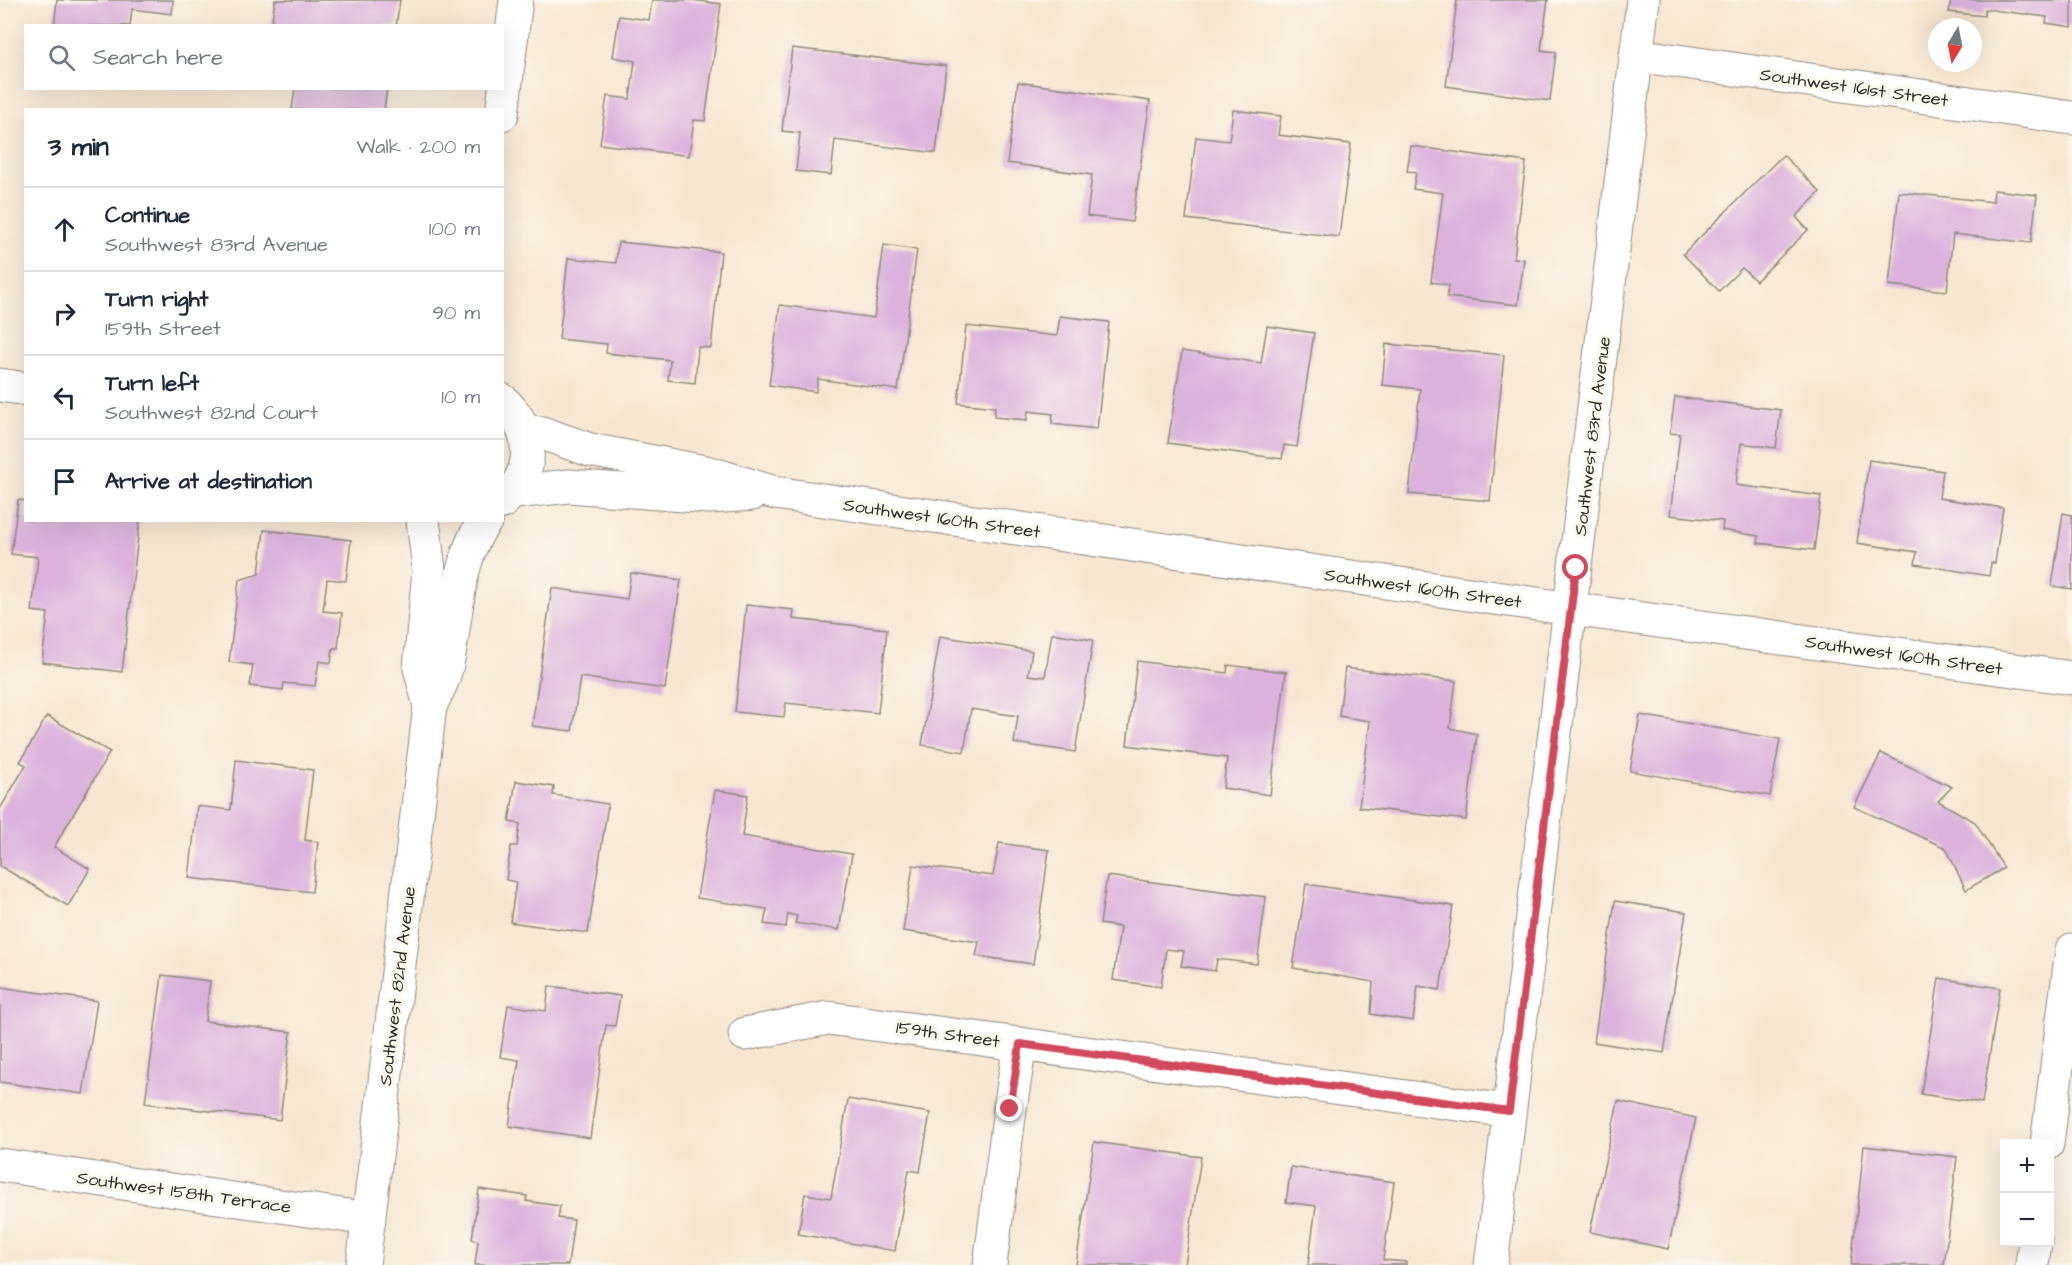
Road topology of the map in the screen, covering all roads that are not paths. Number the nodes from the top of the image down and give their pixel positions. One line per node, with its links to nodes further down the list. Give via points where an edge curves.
1 (516, 0): 4 (street)
2 (1643, 0): 3 (street, Southwest 83rd Avenue)
3 (1636, 55): 5 (street, Southwest 161st Street); 14 (street, Southwest 83rd Avenue)
4 (503, 108)
5 (2072, 118)
6 (0, 385): 7 (street)
7 (24, 389)
8 (504, 402): 9 (street, via 515,411)
9 (525, 432): 10 (street, Southwest 160th Street, via 542,433 590,450 710,473); 11 (street, via 527,464)
10 (775, 493): 11 (street, Southwest 160th Street, via 710,497 569,486); 14 (street, Southwest 160th Street)
11 (508, 497)
12 (423, 522): 16 (street, Southwest 82nd Avenue, via 429,570 420,668)
13 (485, 522): 16 (street, Southwest 82nd Avenue, via 466,562 445,674)
14 (1571, 609): 15 (street, Southwest 160th Street); 20 (street, Southwest 83rd Avenue)
15 (2072, 678)
16 (430, 706): 23 (street, Southwest 82nd Avenue)
17 (2072, 950): 21 (street)
18 (745, 1034): 19 (street, 159th Street, via 828,1018)
19 (1020, 1044): 20 (street, 159th Street); 26 (street)
20 (1509, 1111): 27 (street, Southwest 83rd Avenue)
21 (2048, 1139)
22 (0, 1165): 23 (street, Southwest 158th Terrace)
23 (369, 1219): 25 (street, Southwest 82nd Avenue)
24 (2034, 1247): 28 (street)
25 (363, 1265)
26 (990, 1265)
27 (1491, 1265)
28 (2032, 1265)

